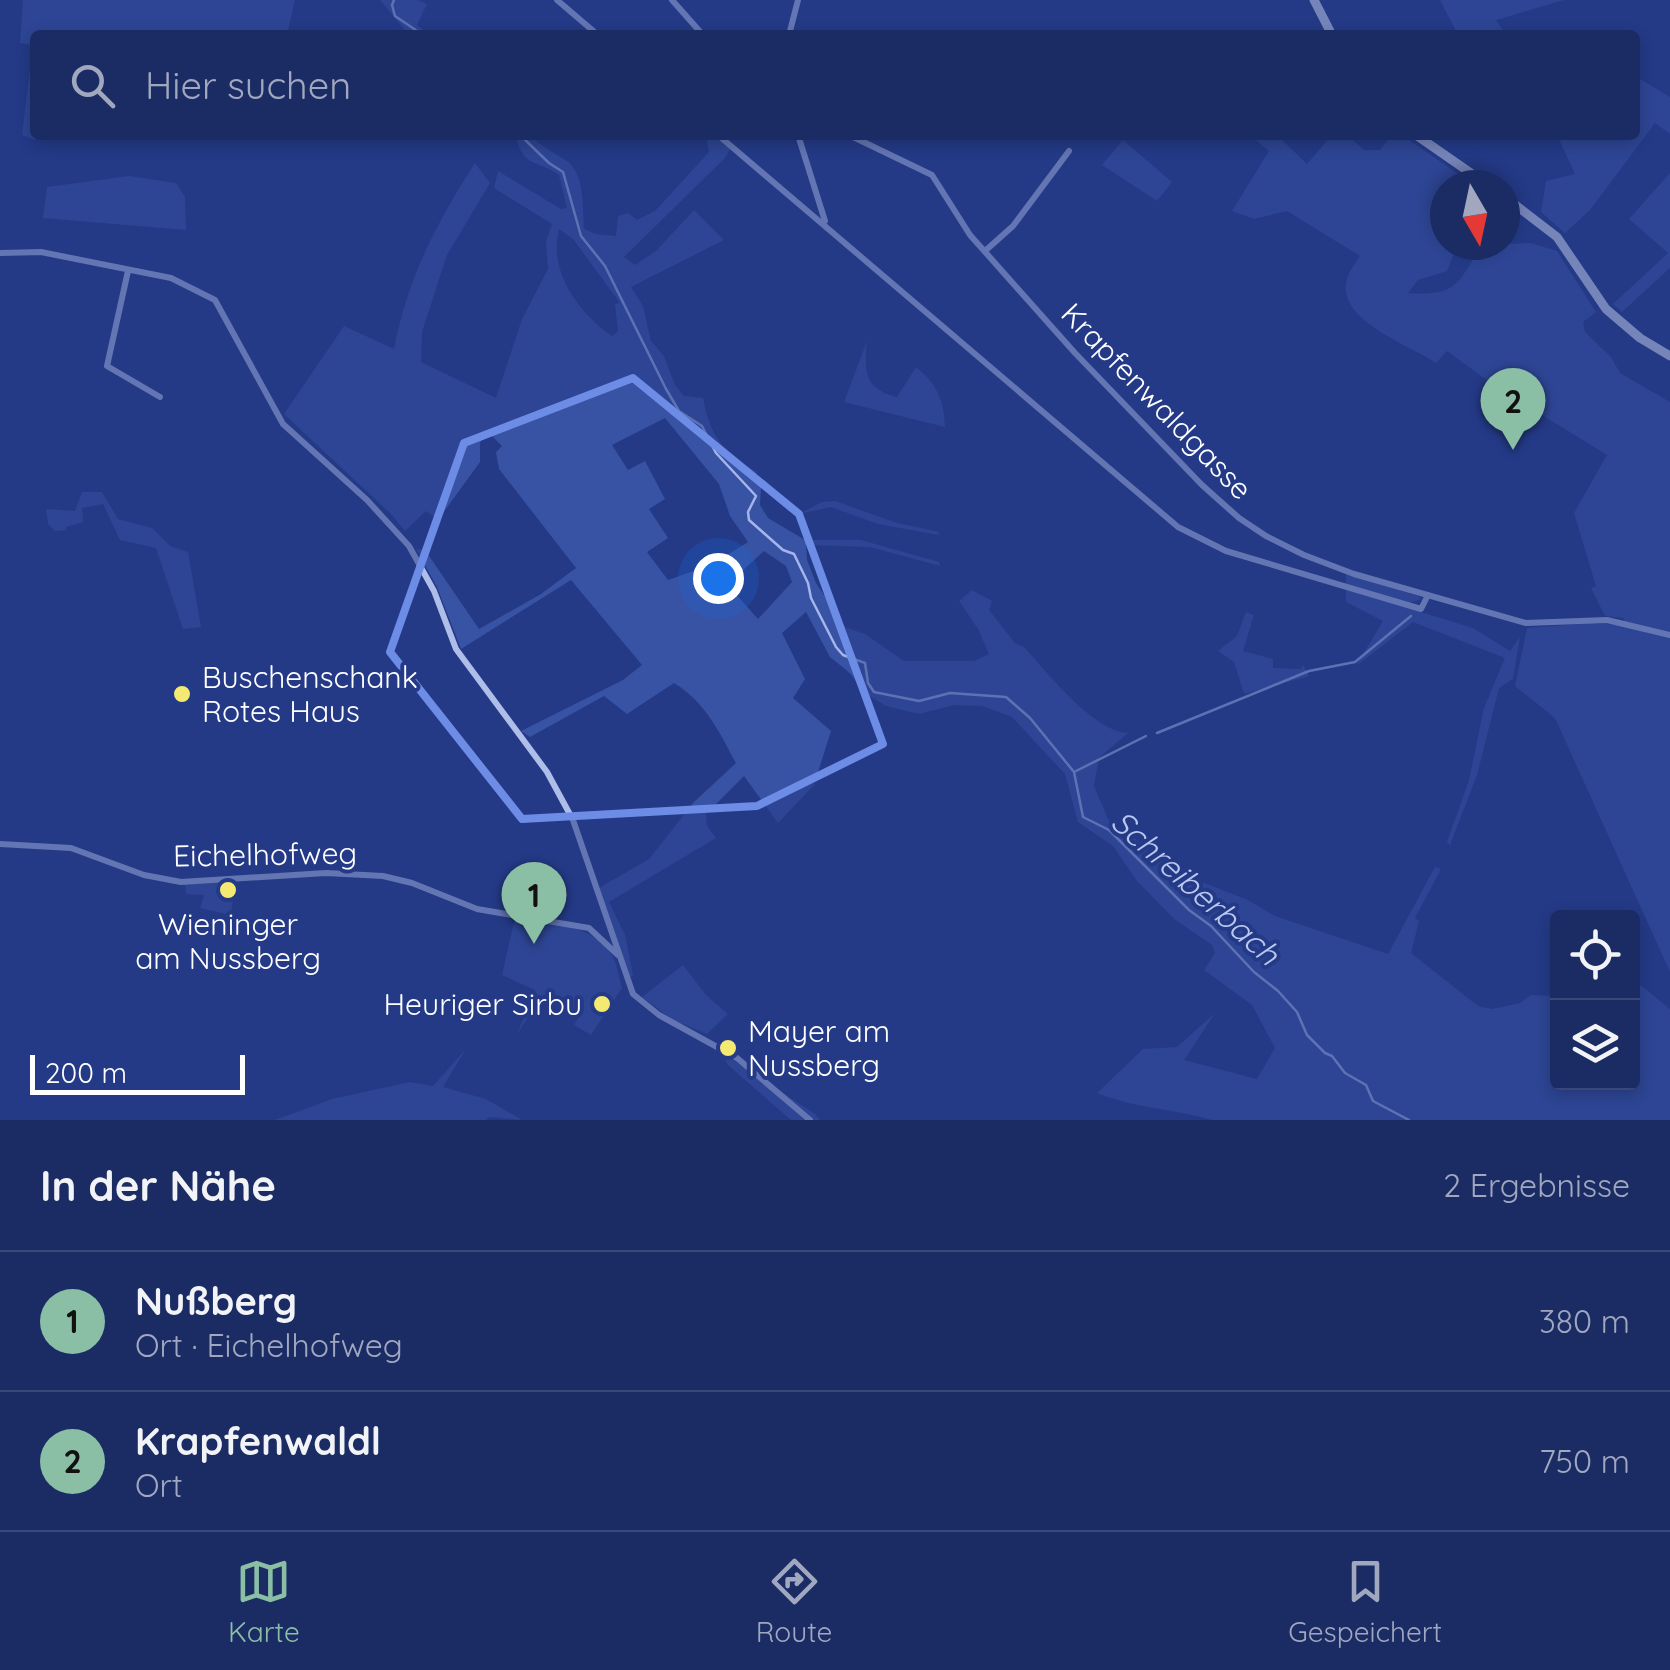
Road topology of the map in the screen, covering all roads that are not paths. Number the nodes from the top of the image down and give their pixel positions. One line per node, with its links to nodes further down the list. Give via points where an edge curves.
1 (556, 0): 5 (street)
2 (672, 0): 6 (street)
3 (798, 0): 7 (street)
4 (1314, 0): 8 (street)
5 (592, 30)
6 (699, 30)
7 (790, 30)
8 (1329, 30)
9 (724, 140): 16 (street)
10 (800, 140): 16 (street)
11 (860, 140): 17 (street, Krapfenwaldgasse, via 927,171)
12 (1423, 140): 14 (street)
13 (1069, 151): 17 (street, via 1013,226)
14 (1466, 170)
15 (1520, 208): 20 (street, via 1557,236 1602,306)
16 (827, 227): 22 (street, via 1191,536 1421,609)
17 (985, 250): 22 (street, Krapfenwaldgasse, via 1127,408 1240,518 1322,563)
18 (0, 253): 19 (street, via 41,252)
19 (128, 271): 21 (street, via 107,366); 25 (street, via 171,278 215,300 283,424 410,546 456,649 569,811)
20 (1670, 356)
21 (160, 397)
22 (1428, 596): 23 (street, Krapfenwaldgasse, via 1526,624 1607,620)
23 (1670, 635)
24 (0, 844): 26 (street, Eichelhofweg, via 72,848 144,876 180,882 374,874 477,909)
25 (604, 914): 26 (street); 27 (street)
26 (589, 928): 27 (street)
27 (620, 958): 28 (street, via 628,985 644,1005 738,1058)
28 (810, 1120)

